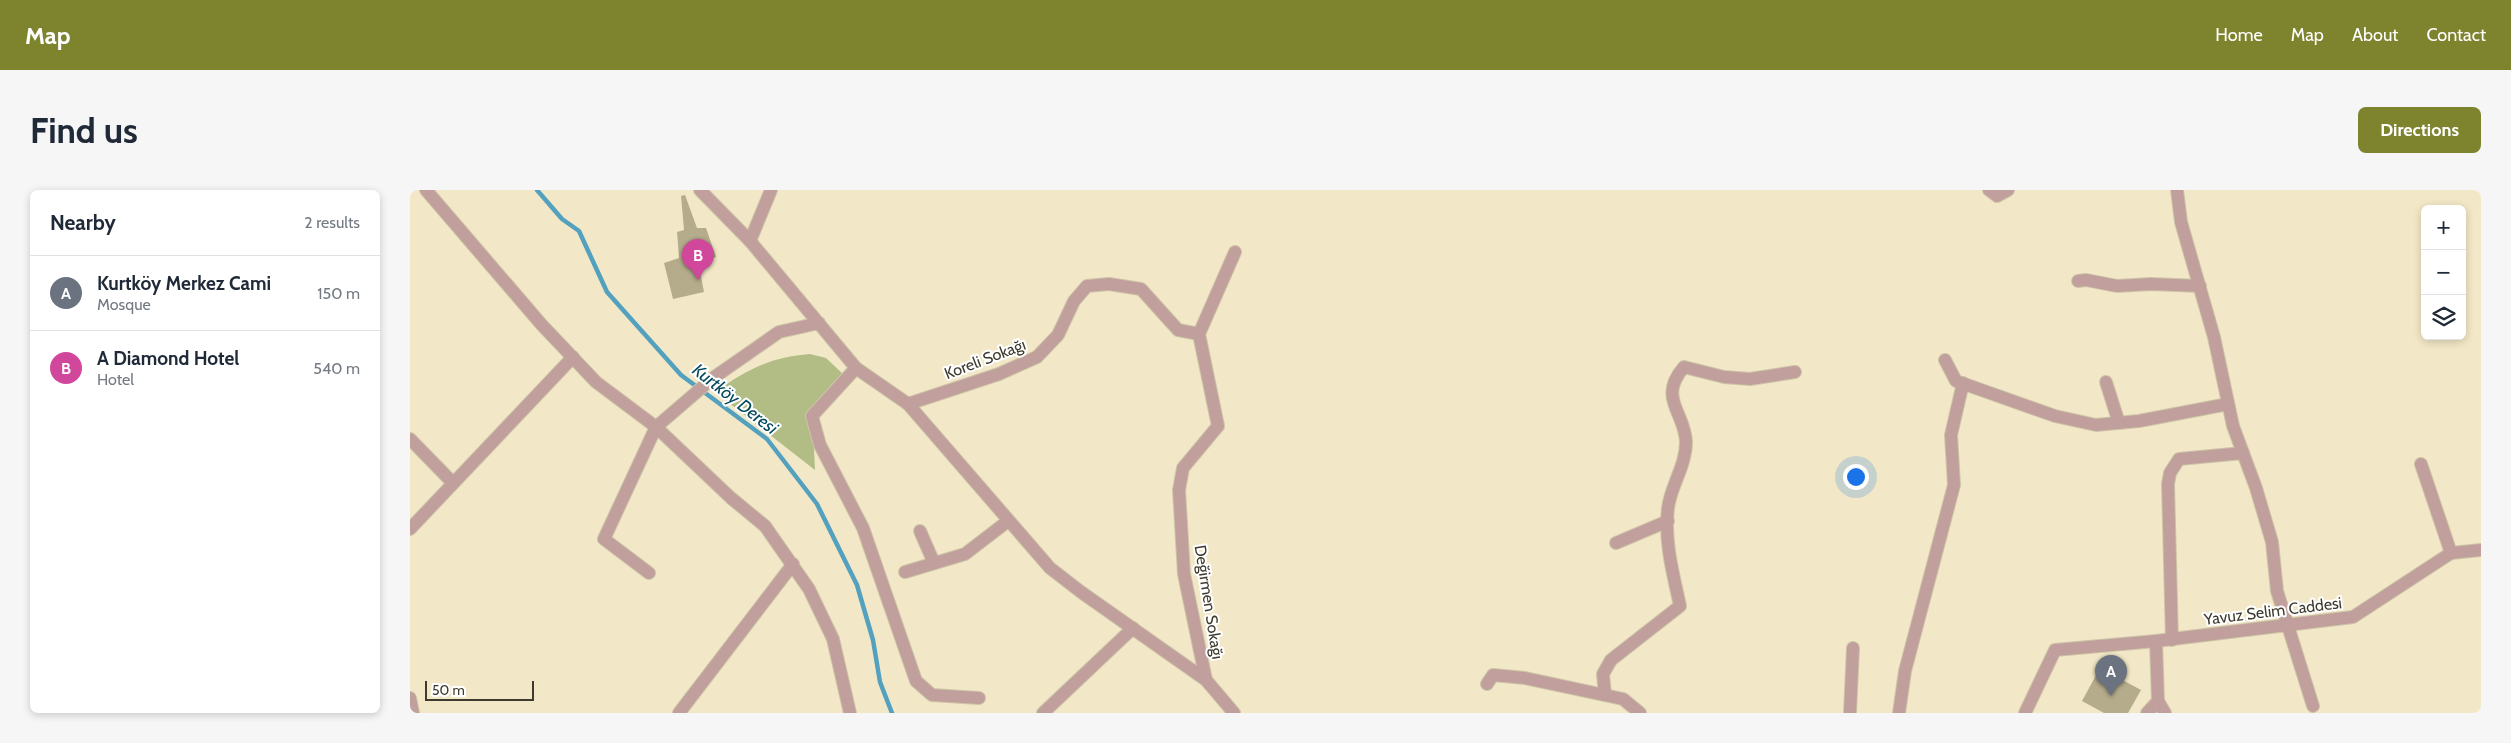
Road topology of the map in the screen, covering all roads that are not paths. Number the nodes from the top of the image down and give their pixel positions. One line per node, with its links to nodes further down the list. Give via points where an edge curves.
1 (426, 190): 13 (street)
2 (700, 190): 7 (street)
3 (770, 190): 7 (street)
4 (1989, 190): 5 (street, via 1997,196)
5 (2008, 190)
6 (2177, 190): 10 (street, via 2181,222)
7 (750, 241): 11 (street)
8 (1235, 252): 12 (street)
9 (2078, 282): 10 (street, via 2086,280 2117,286)
10 (2200, 286): 20 (street)
11 (819, 322): 15 (street); 22 (street, via 780,332 713,378)
12 (1199, 334): 19 (street, Koreli Sokağı, via 1178,330 1140,290 1109,284 1087,286 1074,301 1058,335 1037,357 999,374); 43 (street, Değirmen Sokağı, via 1218,426 1182,468 1178,490 1184,574)
13 (573, 357): 22 (street, via 596,382); 26 (street)
14 (1946, 360): 18 (street, via 1956,381)
15 (856, 368): 19 (street); 47 (street, via 812,416 820,445 862,528 916,681 932,694)
16 (1795, 372): 28 (street, via 1750,379 1724,377 1684,367 1679,372 1672,393 1686,440 1684,462 1668,506)
17 (2106, 382): 21 (street)
18 (1963, 383): 21 (street, via 2055,416 2096,425); 57 (street, via 1951,435 1954,485 1905,671)
19 (908, 404): 27 (street)
20 (2228, 404): 21 (street); 24 (street)
21 (2120, 423)
22 (656, 427): 35 (street, via 765,526); 37 (street, via 604,539)
23 (410, 439): 26 (street)
24 (2243, 453): 38 (street, via 2272,542 2276,591); 40 (street, via 2179,459 2170,473)
25 (2421, 464): 33 (street)
26 (453, 484): 29 (street)
27 (1008, 521): 34 (street, via 966,554); 39 (street, via 1050,568)
28 (1668, 521): 31 (street); 45 (street, via 1667,547 1680,606 1611,660 1603,674)
29 (410, 529)
30 (920, 531): 34 (street)
31 (1616, 543)
32 (2481, 550): 33 (street, Yavuz Selim Caddesi)
33 (2451, 554): 38 (street, Yavuz Selim Caddesi, via 2353,617)
34 (934, 563): 36 (street)
35 (793, 564): 51 (street); 52 (street, via 810,589 832,639)
36 (905, 572)
37 (649, 573)
38 (2286, 626): 40 (street, Yavuz Selim Caddesi); 49 (street)
39 (1133, 628): 43 (street); 53 (street)
40 (2172, 640): 41 (street, Yavuz Selim Caddesi)
41 (2156, 641): 48 (street); 58 (street, Yavuz Selim Caddesi, via 2055,650)
42 (1853, 648): 56 (street)
43 (1206, 680): 54 (street)
44 (1487, 684): 45 (street, via 1493,675)
45 (1605, 695): 55 (street, via 1623,699)
46 (410, 698): 50 (street)
47 (978, 698)
48 (2158, 701): 59 (street); 60 (street)
49 (2314, 706)
50 (414, 713)
51 (679, 713)
52 (850, 713)
53 (1042, 713)
54 (1234, 713)
55 (1640, 713)
56 (1850, 713)
57 (1899, 713)
58 (2025, 713)
59 (2147, 713)
60 (2165, 713)

